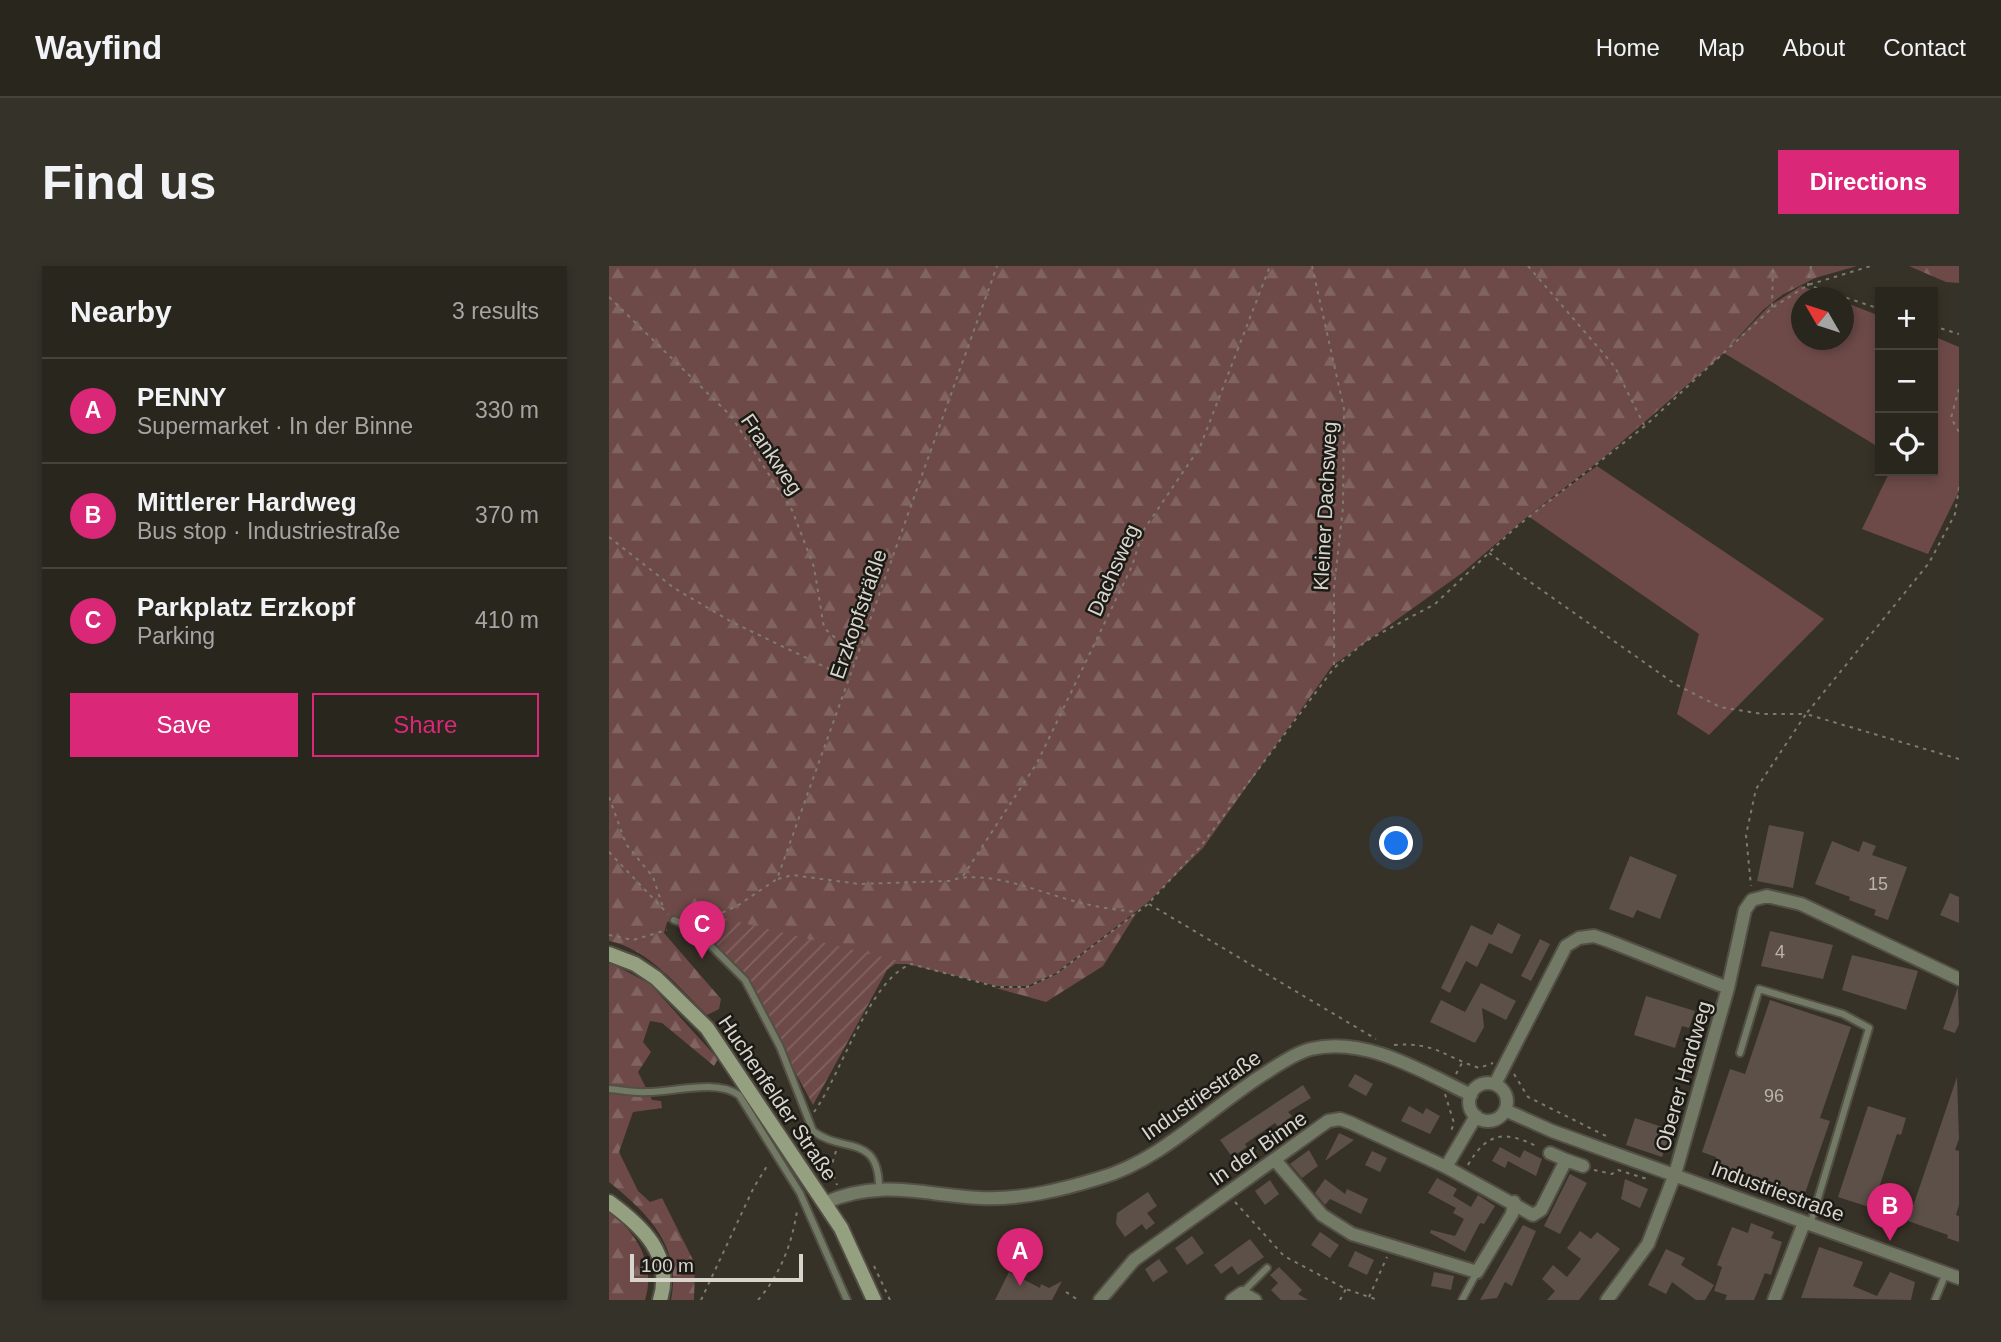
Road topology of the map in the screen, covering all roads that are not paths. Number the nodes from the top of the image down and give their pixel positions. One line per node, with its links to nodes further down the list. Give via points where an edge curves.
1 (674, 920): 17 (lane, via 693,928 742,980 780,1047 808,1119 819,1135 858,1146 869,1154 879,1167)
2 (609, 954): 20 (main road, Huchenfelder Straße, via 656,978 707,1028)
3 (1959, 979): 4 (street, Oberer Hardweg, via 1801,904 1767,896 1752,900 1745,910)
4 (1728, 988): 6 (street, Oberer Hardweg, via 1606,940 1579,938 1566,946 1554,966); 16 (street, Oberer Hardweg)
5 (1739, 1053): 21 (lane, via 1759,989 1843,1014 1869,1028)
6 (1495, 1084): 8 (street, via 1483,1083); 9 (street, via 1504,1092)
7 (609, 1089): 28 (lane, via 645,1093 731,1090 739,1096 800,1193)
8 (1471, 1095): 10 (street, via 1469,1104); 17 (street, Industriestraße, via 1384,1055 1311,1049 1242,1088 1157,1153 1103,1178 1038,1195 982,1198)
9 (1505, 1110): 10 (street, via 1490,1120); 16 (street, Industriestraße)
10 (1476, 1116): 15 (street)
11 (1550, 1153): 13 (street)
12 (1276, 1160): 15 (street, In der Binne, via 1328,1121 1339,1119); 23 (street, via 1322,1215 1352,1234); 30 (street, In der Binne, via 1134,1260)
13 (1566, 1160): 14 (street); 19 (street, via 1541,1210 1533,1215)
14 (1583, 1166)
15 (1446, 1167): 19 (street)
16 (1675, 1174): 21 (street, Industriestraße); 33 (street, Oberer Hardweg, via 1649,1244)
17 (879, 1188): 20 (street, Industriestraße)
18 (609, 1202): 27 (main road, via 636,1222 660,1253)
19 (1514, 1202): 23 (street, via 1512,1214)
20 (824, 1203): 29 (main road, Huchenfelder Straße, via 841,1228)
21 (1807, 1224): 24 (street, Industriestraße); 34 (street)
22 (1267, 1268): 26 (lane)
23 (1477, 1272): 32 (lane)
24 (1946, 1273): 25 (street, Industriestraße); 35 (lane)
25 (1959, 1278)
26 (1237, 1297): 31 (street)
27 (660, 1300)
28 (847, 1300)
29 (874, 1300)
30 (1100, 1300)
31 (1255, 1300)
32 (1462, 1300)
33 (1607, 1300)
34 (1774, 1300)
35 (1934, 1300)

